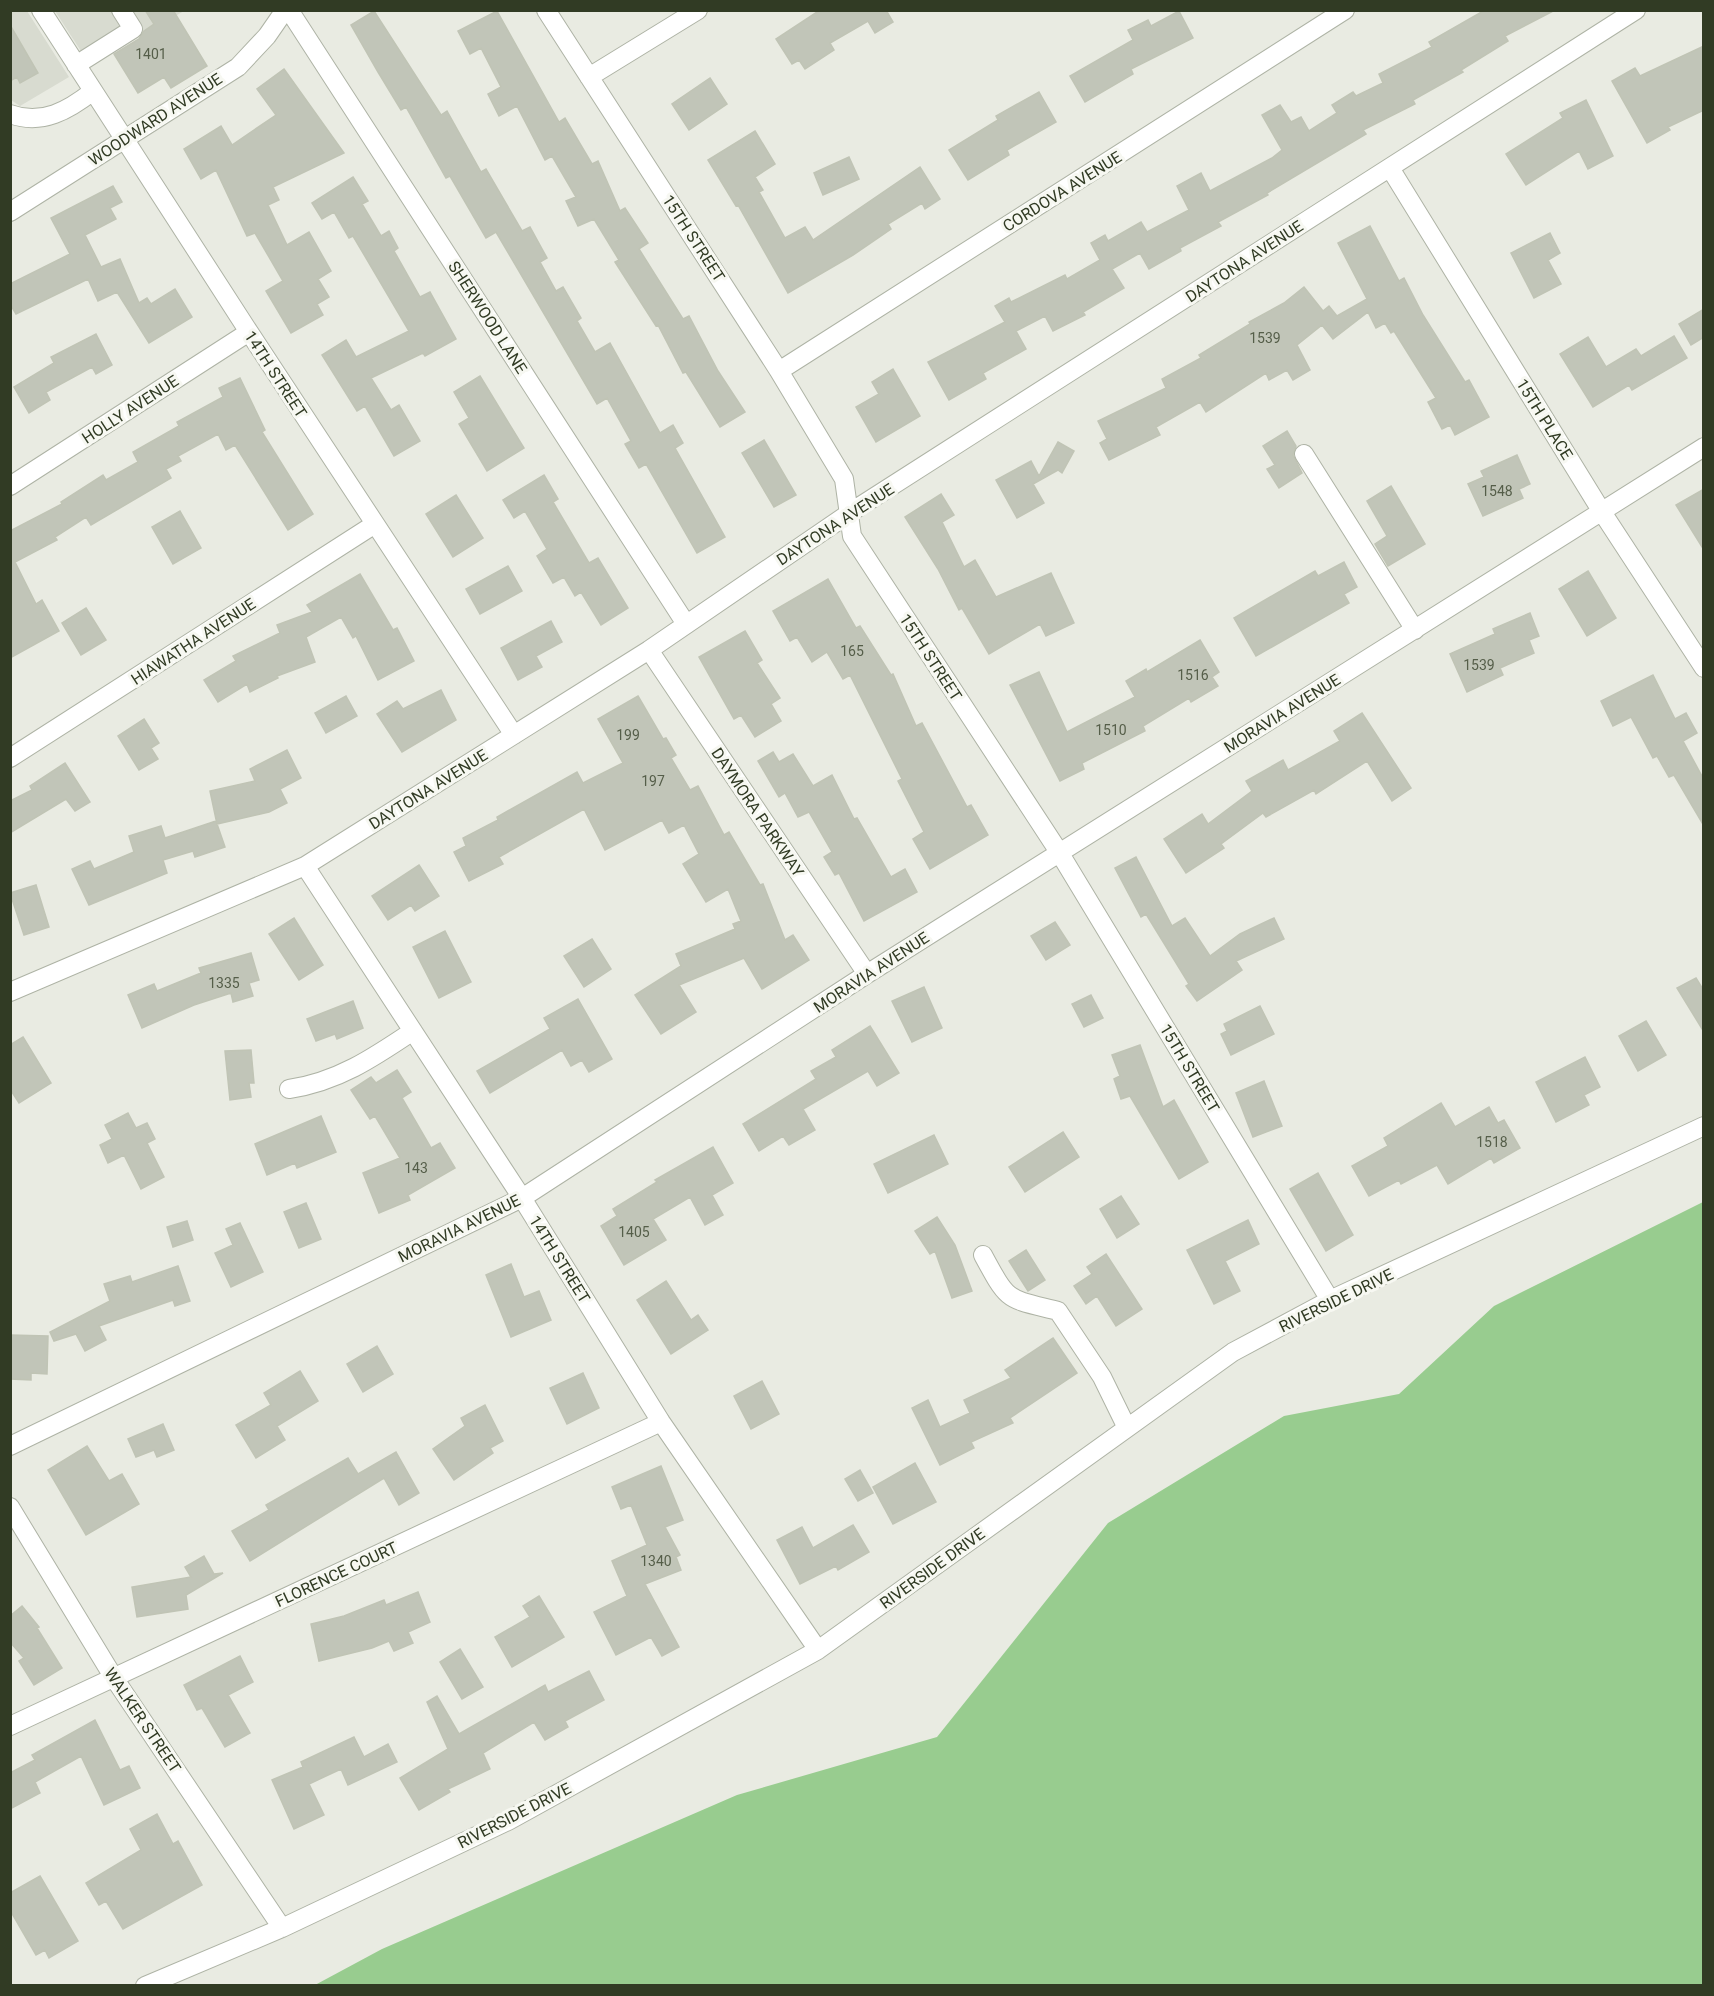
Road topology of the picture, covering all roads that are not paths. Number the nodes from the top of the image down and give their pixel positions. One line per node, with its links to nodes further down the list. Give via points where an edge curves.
1 (41, 10): 8 (street, 14TH STREET)
2 (121, 10): 8 (street, via 133,29)
3 (287, 10): 12 (street, WOODWARD AVENUE, via 238,67); 23 (street, SHERWOOD LANE)
4 (546, 10): 9 (street, 15TH STREET)
5 (698, 10): 9 (street)
6 (1345, 10): 16 (street, CORDOVA AVENUE)
7 (1636, 10): 13 (street, DAYTONA AVENUE)
8 (76, 65): 10 (street, 14TH STREET)
9 (589, 77): 16 (street, 15TH STREET)
10 (93, 91): 11 (street, via 70,110 22,119); 12 (street, 14TH STREET)
11 (10, 114)
12 (124, 139): 14 (street, WOODWARD AVENUE); 15 (street, 14TH STREET)
13 (1390, 168): 20 (street, DAYTONA AVENUE); 21 (street, 15TH PLACE)
14 (10, 212)
15 (249, 332): 19 (street, HOLLY AVENUE); 22 (street, 14TH STREET)
16 (779, 371): 20 (street, 15TH STREET, via 844,479)
17 (1704, 447): 21 (street, MORAVIA AVENUE)
18 (1304, 454): 24 (street)
19 (10, 486)
20 (851, 512): 23 (street, DAYTONA AVENUE); 29 (street, 15TH STREET, via 852,536)
21 (1602, 512): 24 (street, MORAVIA AVENUE); 26 (street, 15TH PLACE)
22 (375, 524): 27 (street, 14TH STREET); 28 (street, HIAWATHA AVENUE)
23 (686, 624): 25 (street, DAYTONA AVENUE)
24 (1415, 630): 29 (street, MORAVIA AVENUE)
25 (649, 650): 27 (street, DAYTONA AVENUE); 31 (street, DAYMORA PARKWAY)
26 (1704, 668)
27 (514, 735): 30 (street, DAYTONA AVENUE)
28 (10, 758)
29 (1059, 852): 31 (street, MORAVIA AVENUE); 38 (street, 15TH STREET)
30 (305, 866): 32 (street, DAYTONA AVENUE); 33 (street, 14TH STREET)
31 (867, 974): 36 (street, MORAVIA AVENUE)
32 (10, 992)
33 (413, 1031): 34 (street, via 347,1073); 36 (street, 14TH STREET)
34 (289, 1089)
35 (1704, 1126): 38 (street, RIVERSIDE DRIVE)
36 (522, 1198): 39 (street, 14TH STREET); 41 (street, MORAVIA AVENUE)
37 (983, 1255): 40 (street, via 1003,1291 1016,1301 1058,1311 1102,1377)
38 (1330, 1300): 40 (street, RIVERSIDE DRIVE, via 1233,1352)
39 (661, 1422): 43 (street, 14TH STREET); 44 (street, FLORENCE COURT)
40 (1127, 1428): 43 (street, RIVERSIDE DRIVE)
41 (10, 1446)
42 (10, 1507): 44 (street, WALKER STREET)
43 (818, 1650): 46 (street, RIVERSIDE DRIVE, via 508,1821)
44 (114, 1678): 45 (street, FLORENCE COURT); 46 (street, WALKER STREET)
45 (10, 1726)
46 (282, 1928): 47 (street, RIVERSIDE DRIVE)
47 (145, 1986)

